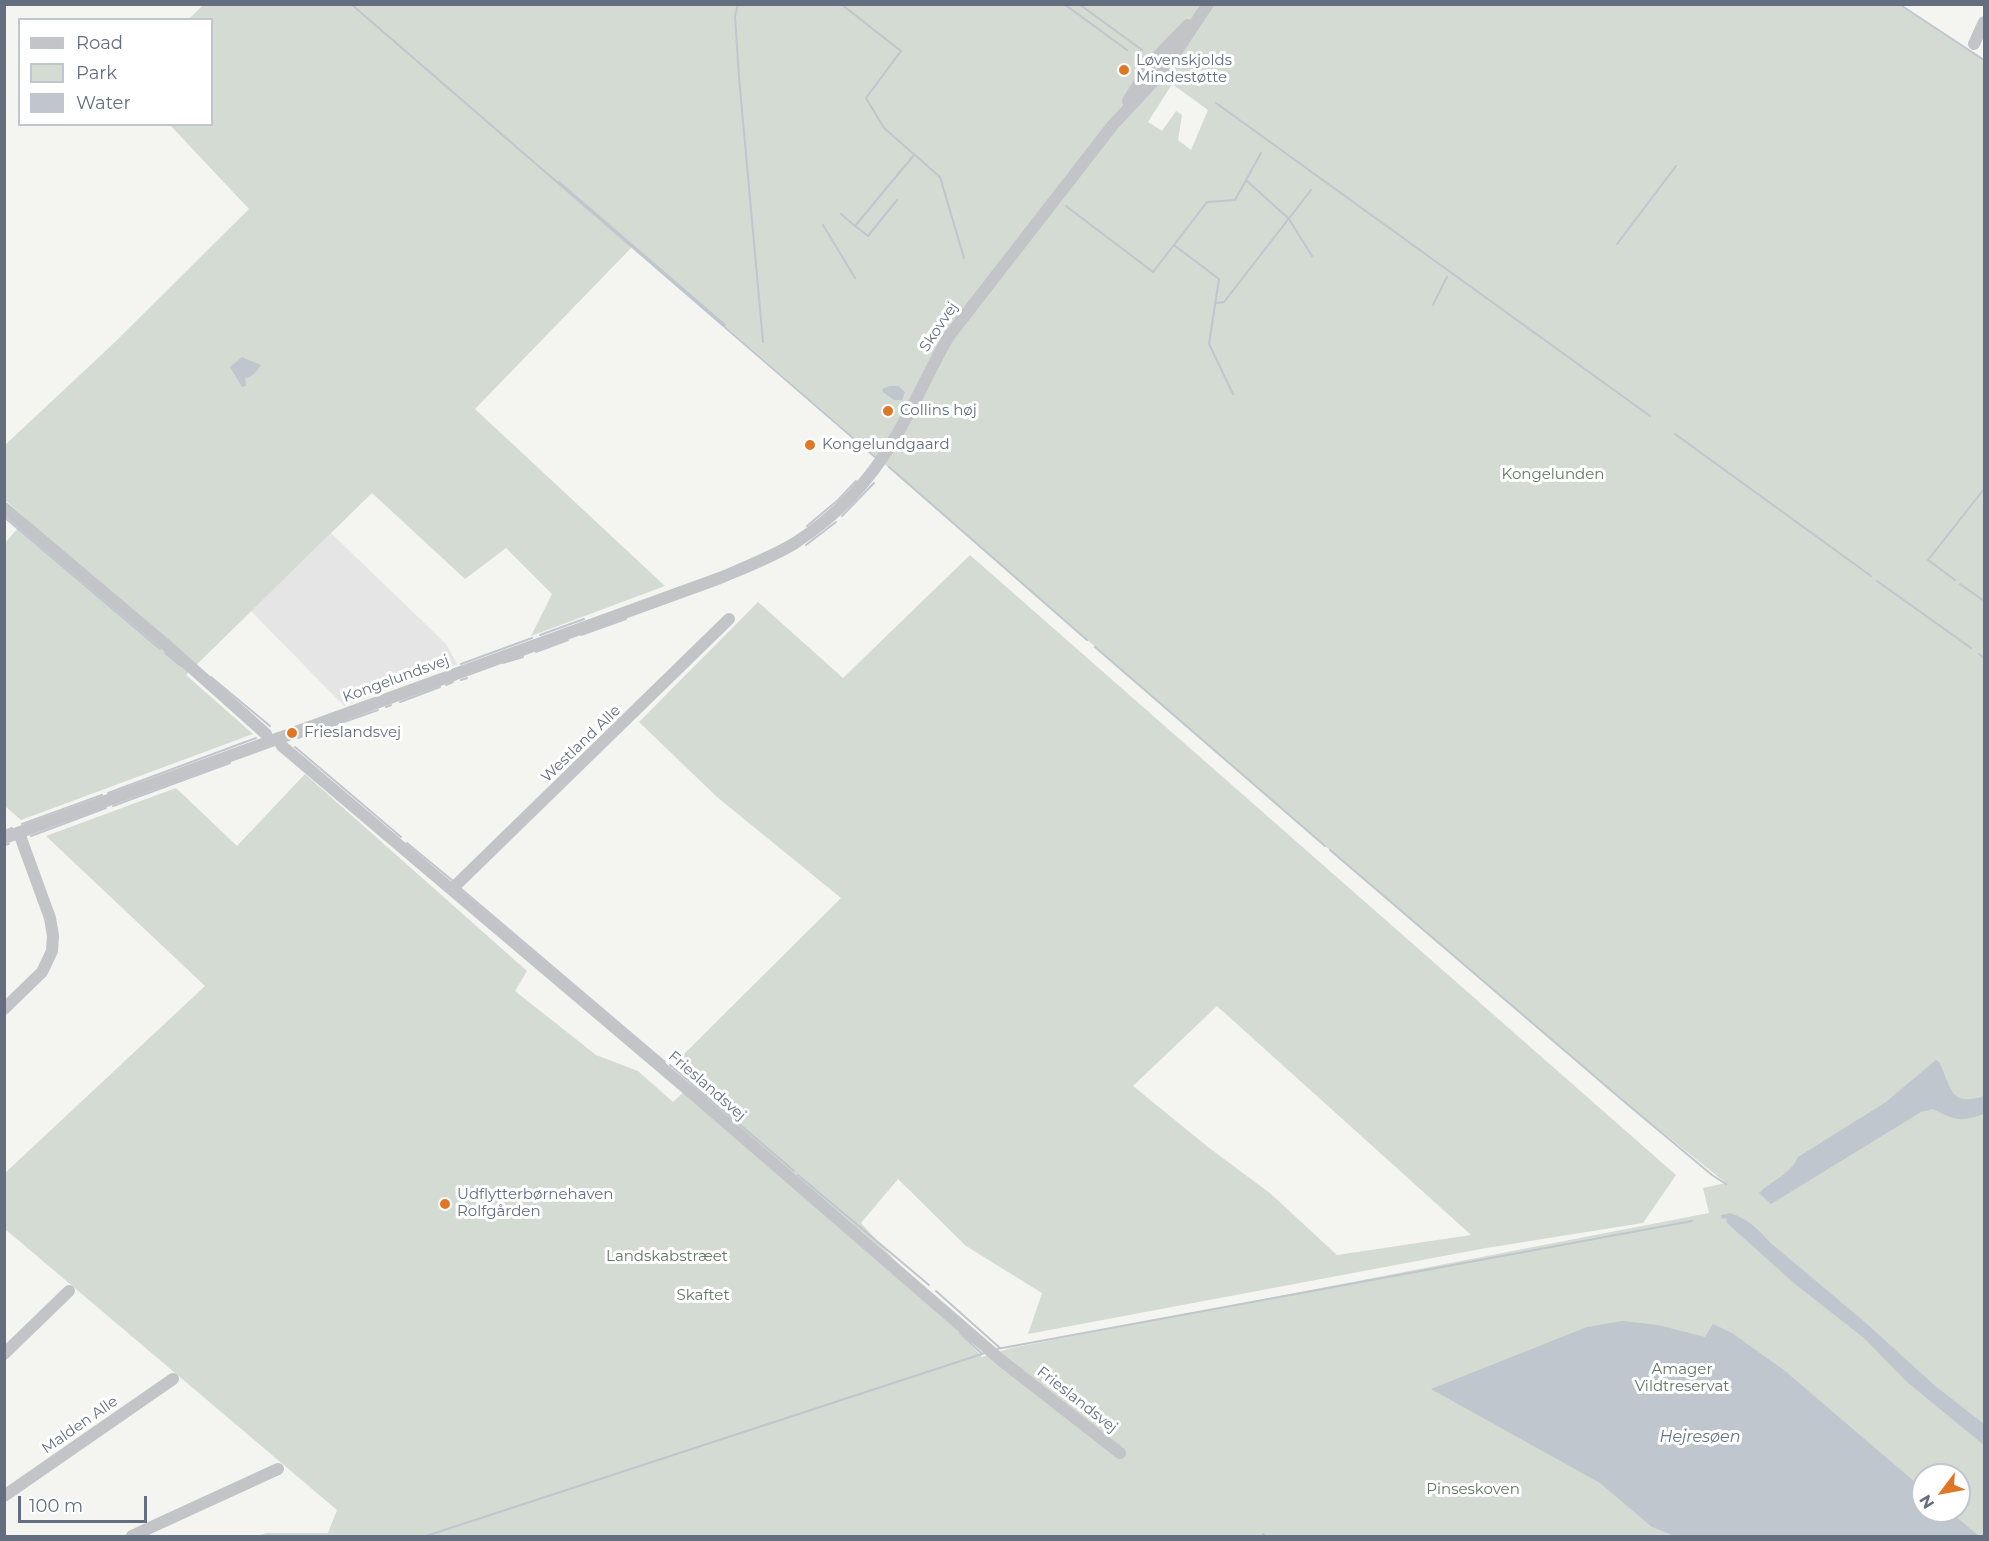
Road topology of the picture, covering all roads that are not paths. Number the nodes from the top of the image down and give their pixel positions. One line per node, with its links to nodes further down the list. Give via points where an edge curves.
1 (1208, 4): 5 (street, Skovvej, via 1152,62 1112,126 950,336 873,471 851,497)
2 (1984, 22): 3 (street)
3 (1974, 44)
4 (4, 508): 7 (street, Frieslandsvej)
5 (795, 543): 7 (street, Kongelundsvej, via 720,578)
6 (729, 619): 10 (street, Westland Alle)
7 (274, 740): 8 (street, Kongelundsvej); 10 (street, Frieslandsvej)
8 (19, 833): 9 (street, Kongelundsvej); 11 (street, via 50,918 52,951 42,972)
9 (4, 838)
10 (452, 889): 15 (street, Frieslandsvej, via 1002,1360)
11 (4, 1009)
12 (69, 1291): 13 (street)
13 (4, 1354)
14 (173, 1379): 17 (street, Malden Alle)
15 (1120, 1453)
16 (278, 1469): 18 (street)
17 (4, 1496)
18 (132, 1536)

